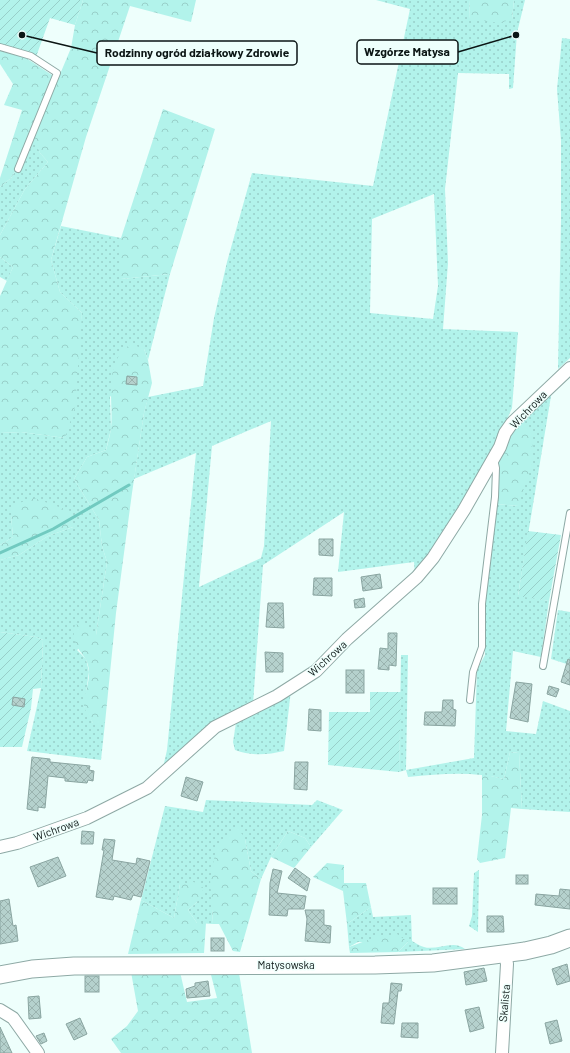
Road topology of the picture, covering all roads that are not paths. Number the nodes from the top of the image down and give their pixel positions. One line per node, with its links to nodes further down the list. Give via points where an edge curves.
1 (0, 47): 2 (lane, via 31,56 56,73)
2 (18, 169)
3 (570, 368): 4 (street, Wichrowa, via 512,423)
4 (494, 459): 7 (lane, via 495,497 482,604 482,646 473,672); 8 (street, Wichrowa, via 433,558 316,670 277,696 215,727 147,788 87,818)
5 (570, 513): 6 (lane)
6 (544, 666)
7 (470, 700)
8 (0, 847)
9 (570, 938): 10 (street, Matysowska, via 551,945)
10 (505, 954): 11 (street, Matysowska, via 433,963 74,966 32,969); 14 (street, Skalista, via 507,964)
11 (0, 975)
12 (0, 1010): 13 (street, via 13,1018)
13 (38, 1053)
14 (502, 1053)

